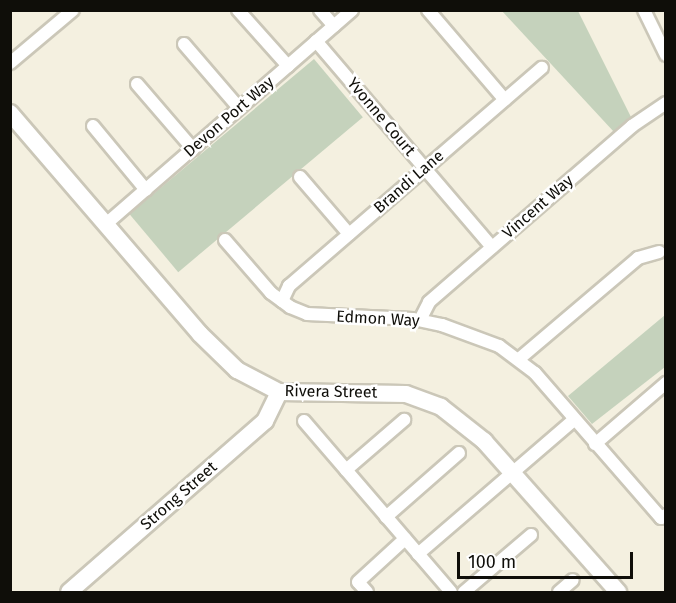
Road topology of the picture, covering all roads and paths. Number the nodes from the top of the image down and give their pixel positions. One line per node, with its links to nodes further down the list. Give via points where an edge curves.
1 (73, 10): 11 (street)
2 (238, 10): 12 (street)
3 (321, 10): 7 (street)
4 (352, 10): 7 (street, Devon Port Way)
5 (429, 10): 15 (street)
6 (644, 10): 10 (street)
7 (334, 26): 8 (street, Devon Port Way)
8 (316, 41): 12 (street, Devon Port Way); 21 (street, Yvonne Court)
9 (184, 44): 17 (street)
10 (666, 55)
11 (10, 63)
12 (288, 66): 17 (street, Devon Port Way)
13 (542, 69): 15 (street, Brandi Lane)
14 (137, 84): 20 (street)
15 (505, 100): 21 (street, Brandi Lane)
16 (666, 103): 27 (street, Vincent Way, via 632,126)
17 (240, 108): 20 (street, Devon Port Way)
18 (10, 113): 24 (street, Rivera Street)
19 (93, 126): 23 (street)
20 (193, 149): 23 (street, Devon Port Way)
21 (425, 168): 25 (street, Brandi Lane); 27 (street, Yvonne Court)
22 (300, 177): 25 (street)
23 (146, 190): 24 (street, Devon Port Way)
24 (106, 224): 33 (street, Rivera Street, via 200,334 237,370)
25 (349, 234): 29 (street, Brandi Lane, via 289,286)
26 (225, 240): 29 (street, Edmon Way)
27 (492, 247): 30 (street, Vincent Way, via 429,302)
28 (659, 252): 31 (street, via 638,258)
29 (282, 301): 30 (street, Edmon Way, via 307,314)
30 (420, 320): 31 (street, Edmon Way, via 471,334)
31 (519, 359): 35 (street, Edmon Way)
32 (666, 383): 37 (street)
33 (279, 393): 40 (street, Rivera Street, via 406,394 441,407 484,441); 47 (street, Strong Street, via 265,421)
34 (404, 420): 39 (street)
35 (574, 420): 37 (street, Edmon Way); 40 (street)
36 (304, 421): 39 (street)
37 (595, 444): 42 (street, Edmon Way)
38 (459, 453): 41 (street)
39 (346, 470): 41 (street)
40 (512, 472): 45 (street); 52 (street, Rivera Street)
41 (386, 517): 44 (street)
42 (663, 517)
43 (531, 535): 50 (street)
44 (405, 539): 45 (street); 48 (street, via 358,582)
45 (418, 554): 49 (street)
46 (573, 580): 51 (street)
47 (69, 592)
48 (367, 592)
49 (451, 592)
50 (464, 592)
51 (559, 592)
52 (618, 592)

